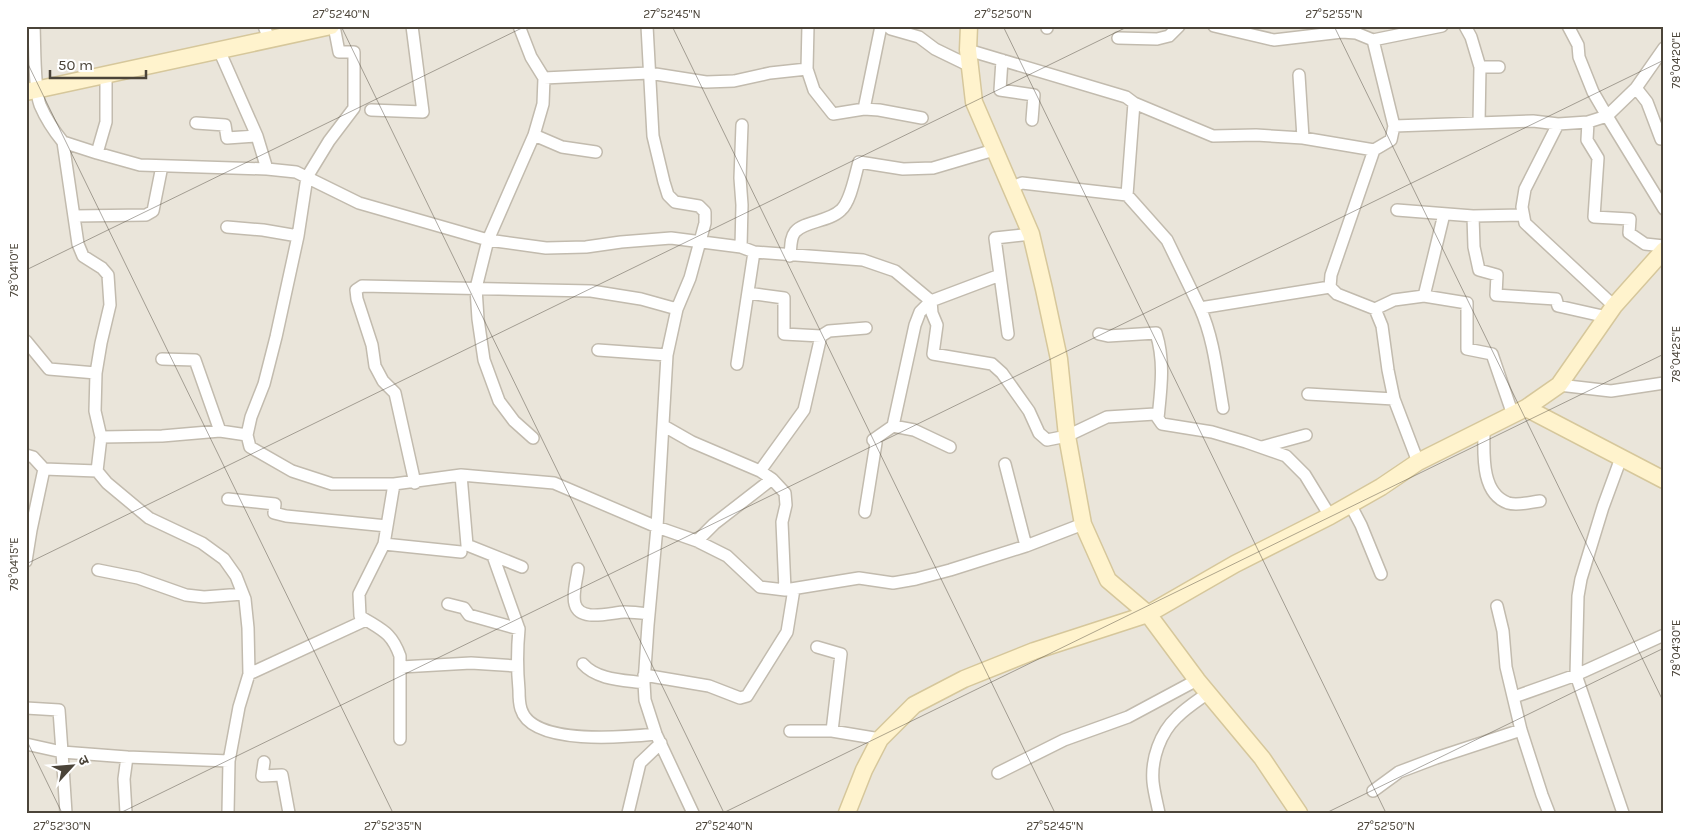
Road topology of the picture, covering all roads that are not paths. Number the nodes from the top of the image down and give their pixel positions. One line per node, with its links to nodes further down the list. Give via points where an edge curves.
1 (34, 26): 32 (street)
2 (333, 26): 16 (street); 56 (street, via 339,52 354,52 354,108)
3 (412, 26): 35 (street, via 423,112)
4 (519, 26): 30 (street, via 530,57)
5 (647, 26): 27 (street)
6 (808, 26): 26 (street)
7 (881, 26): 34 (street)
8 (888, 26): 23 (street, via 919,37)
9 (969, 26): 21 (street)
10 (1179, 26): 17 (street, via 1169,36 1157,39)
11 (1214, 26): 15 (street, via 1274,40)
12 (1442, 26): 18 (street)
13 (1465, 26): 24 (street)
14 (1568, 26): 36 (street, via 1578,45 1579,57 1593,92)
15 (1356, 30): 18 (street)
16 (267, 33): 20 (street)
17 (1118, 38)
18 (1373, 40): 44 (street)
19 (1664, 48): 31 (street)
20 (219, 50): 28 (street); 46 (street)
21 (968, 50): 22 (street); 23 (street)
22 (1002, 60): 33 (street, via 1126,97); 38 (street, via 1000,90 1034,95)
23 (970, 66): 50 (street, via 974,102)
24 (1480, 67): 25 (street); 41 (street)
25 (1499, 67)
26 (808, 69): 27 (street, via 734,81 706,82); 34 (street, via 814,90 833,114)
27 (649, 73): 30 (street); 69 (street, via 653,136 664,182 668,195 676,202 699,206 705,212 706,223)
28 (106, 74): 32 (street); 53 (street, via 106,122)
29 (1299, 74): 47 (street)
30 (544, 78): 45 (street, via 543,104)
31 (1636, 88): 36 (street); 48 (street, via 1647,102 1661,139)
32 (32, 91): 49 (street, via 53,130)
33 (1134, 103): 47 (street, via 1213,136); 58 (street)
34 (864, 109): 37 (street)
35 (371, 110)
36 (1607, 116): 40 (street); 59 (street)
37 (922, 118)
38 (1032, 120)
39 (196, 122): 46 (street, via 224,125 227,138)
40 (1588, 122): 42 (street); 71 (street, via 1587,140 1598,158 1594,217 1630,219 1628,233 1645,244)
41 (1479, 123): 42 (street, via 1533,121); 44 (street)
42 (1558, 124): 64 (street, via 1525,189)
43 (742, 125): 70 (street)
44 (1394, 126): 51 (street, via 1391,140)
45 (534, 135): 52 (street, via 562,148); 68 (street)
46 (257, 136): 55 (street)
47 (1303, 138): 51 (street)
48 (1664, 139)
49 (64, 142): 53 (street); 62 (street)
50 (994, 150): 57 (street); 73 (street, via 933,168 903,169 859,162 848,201 841,211 796,232)
51 (1374, 150): 75 (street, via 1330,275)
52 (596, 152)
53 (97, 153): 54 (street, via 140,165)
54 (162, 166): 55 (street); 62 (street, via 152,211 146,215)
55 (267, 169): 56 (street, via 296,172)
56 (306, 177): 67 (street); 68 (street, via 359,204)
57 (1010, 188): 58 (street, via 1022,183); 66 (street)
58 (1127, 195): 80 (street, via 1167,240)
59 (1664, 209)
60 (1397, 210): 61 (street)
61 (1444, 214): 63 (street); 78 (street)
62 (75, 216): 93 (street, via 78,244 83,256 108,275 110,305)
63 (1473, 216): 64 (street); 83 (street, via 1479,270 1497,275 1496,296 1556,299 1558,306)
64 (1523, 216): 83 (street, via 1525,223)
65 (227, 227): 67 (street)
66 (1031, 234): 74 (street, via 995,238); 107 (street, via 1059,359)
67 (298, 236): 105 (street, via 264,384)
68 (488, 240): 69 (street, via 546,248 671,238); 76 (street)
69 (700, 243): 70 (street); 81 (street)
70 (741, 247): 72 (street)
71 (1664, 248): 83 (street)
72 (754, 252): 73 (street); 77 (street)
73 (790, 256): 79 (street, via 863,260 895,271)
74 (1000, 275): 79 (street); 85 (street)
75 (1330, 287): 80 (street); 82 (street, via 1337,294)
76 (476, 288): 81 (street, via 591,291); 109 (street, via 484,360 499,401); 122 (street, via 373,285 356,290 375,366 395,393)
77 (748, 293): 87 (street, via 784,298 784,334); 92 (street)
78 (1424, 296): 82 (street, via 1394,300); 99 (street, via 1467,303 1467,349 1492,354)
79 (931, 301): 102 (street, via 920,312 915,325); 107 (street, via 937,325 934,354 992,364 1029,411 1039,433 1047,440)
80 (1200, 308): 98 (street, via 1211,339)
81 (677, 309): 90 (street)
82 (1375, 309): 97 (street, via 1382,326)
83 (1610, 312): 95 (street)
84 (866, 328): 87 (street, via 829,331)
85 (1008, 334)
86 (1099, 334): 100 (street, via 1156,333 1162,361)
87 (821, 336): 118 (street, via 804,410)
88 (26, 341): 93 (street, via 49,369)
89 (598, 350): 90 (street)
90 (667, 355): 101 (street)
91 (162, 359): 104 (street, via 195,360)
92 (737, 364)
93 (96, 373): 108 (street, via 95,411)
94 (1664, 383): 95 (street, via 1611,391)
95 (1559, 385): 99 (street)
96 (1308, 394): 97 (street)
97 (1394, 399): 114 (street)
98 (1223, 408)
99 (1520, 411): 103 (street); 113 (street)
100 (1158, 418): 107 (street, via 1155,414 1107,418); 111 (street, via 1162,424 1212,432)
101 (664, 426): 118 (street, via 692,442); 131 (street)
102 (893, 426): 110 (street, via 914,430); 127 (street, via 873,440 876,443)
103 (1484, 429): 114 (street); 125 (street, via 1484,462 1489,484 1496,494 1508,503)
104 (220, 431): 105 (street); 108 (street)
105 (247, 434): 123 (street, via 250,447 258,454 332,484)
106 (1306, 435): 111 (street)
107 (1067, 436): 129 (street)
108 (101, 437): 117 (street)
109 (533, 438)
110 (950, 447)
111 (1262, 448): 128 (street, via 1286,456 1305,475)
112 (26, 455): 116 (street, via 33,456)
113 (1621, 458): 121 (street); 156 (street, via 1581,579)
114 (1418, 462): 126 (street)
115 (1005, 464): 134 (street)
116 (44, 469): 117 (street); 137 (street)
117 (97, 471): 143 (street, via 149,518 202,543 224,559)
118 (760, 471): 120 (street)
119 (461, 476): 122 (street); 131 (street, via 554,483); 136 (street, via 467,546)
120 (772, 480): 132 (street); 142 (street, via 784,493 786,505 782,522)
121 (1664, 480)
122 (415, 482): 123 (street)
123 (394, 484): 130 (street)
124 (228, 499): 130 (street, via 275,504 274,513 286,516)
125 (1540, 501)
126 (1350, 504): 128 (street); 141 (street)
127 (865, 512)
128 (1330, 516): 147 (street, via 1235,564)
129 (1083, 524): 134 (street); 147 (street, via 1108,580)
130 (387, 526): 133 (street)
131 (657, 527): 132 (street); 146 (street)
132 (697, 541): 142 (street, via 728,556 760,587)
133 (384, 544): 135 (street); 148 (street, via 359,594 360,616)
134 (1026, 546): 142 (street, via 893,584 858,578)
135 (461, 552)
136 (493, 556): 138 (street); 149 (street)
137 (26, 561)
138 (522, 567)
139 (578, 569): 146 (street, via 575,604 579,610 598,615)
140 (98, 570): 143 (street, via 138,578 186,595)
141 (1381, 574)
142 (789, 590): 157 (street, via 787,632 747,696 740,698 709,686)
143 (243, 594): 155 (street)
144 (448, 604): 149 (street, via 464,608 469,615)
145 (1498, 606): 160 (street, via 1506,667)
146 (648, 614): 157 (street)
147 (1148, 614): 158 (street); 167 (street, via 1034,651 964,679 914,705)
148 (366, 620): 154 (street, via 390,635 398,650); 155 (street)
149 (519, 629): 153 (street)
150 (1664, 635): 156 (street)
151 (817, 647): 164 (street, via 842,654)
152 (583, 664): 157 (street, via 607,677)
153 (516, 666): 154 (street, via 471,663); 166 (street, via 521,709 528,722 542,729 584,738 633,736)
154 (401, 667): 165 (street)
155 (249, 674): 171 (street)
156 (1576, 675): 160 (street); 185 (street)
157 (644, 679): 166 (street, via 645,700)
158 (1197, 680): 159 (street); 173 (street, via 1128,717 1064,740)
159 (1208, 693): 182 (street, via 1176,718 1157,747 1153,781); 183 (street, via 1262,758)
160 (1514, 697): 162 (street)
161 (26, 708): 169 (street, via 59,710)
162 (1521, 730): 174 (street, via 1399,772); 184 (street)
163 (790, 731): 164 (street)
164 (832, 731): 167 (street)
165 (400, 739)
166 (658, 739): 179 (street, via 640,762); 180 (street)
167 (880, 739): 181 (street)
168 (26, 744): 169 (street)
169 (62, 752): 170 (street); 175 (street)
170 (127, 757): 171 (street); 176 (street, via 124,779)
171 (229, 761): 177 (street)
172 (264, 762): 178 (street, via 262,776 282,775)
173 (998, 773)
174 (1374, 791)
175 (66, 813)
176 (126, 813)
177 (228, 813)
178 (289, 813)
179 (628, 813)
180 (694, 813)
181 (847, 813)
182 (1159, 813)
183 (1299, 813)
184 (1549, 813)
185 (1623, 813)

